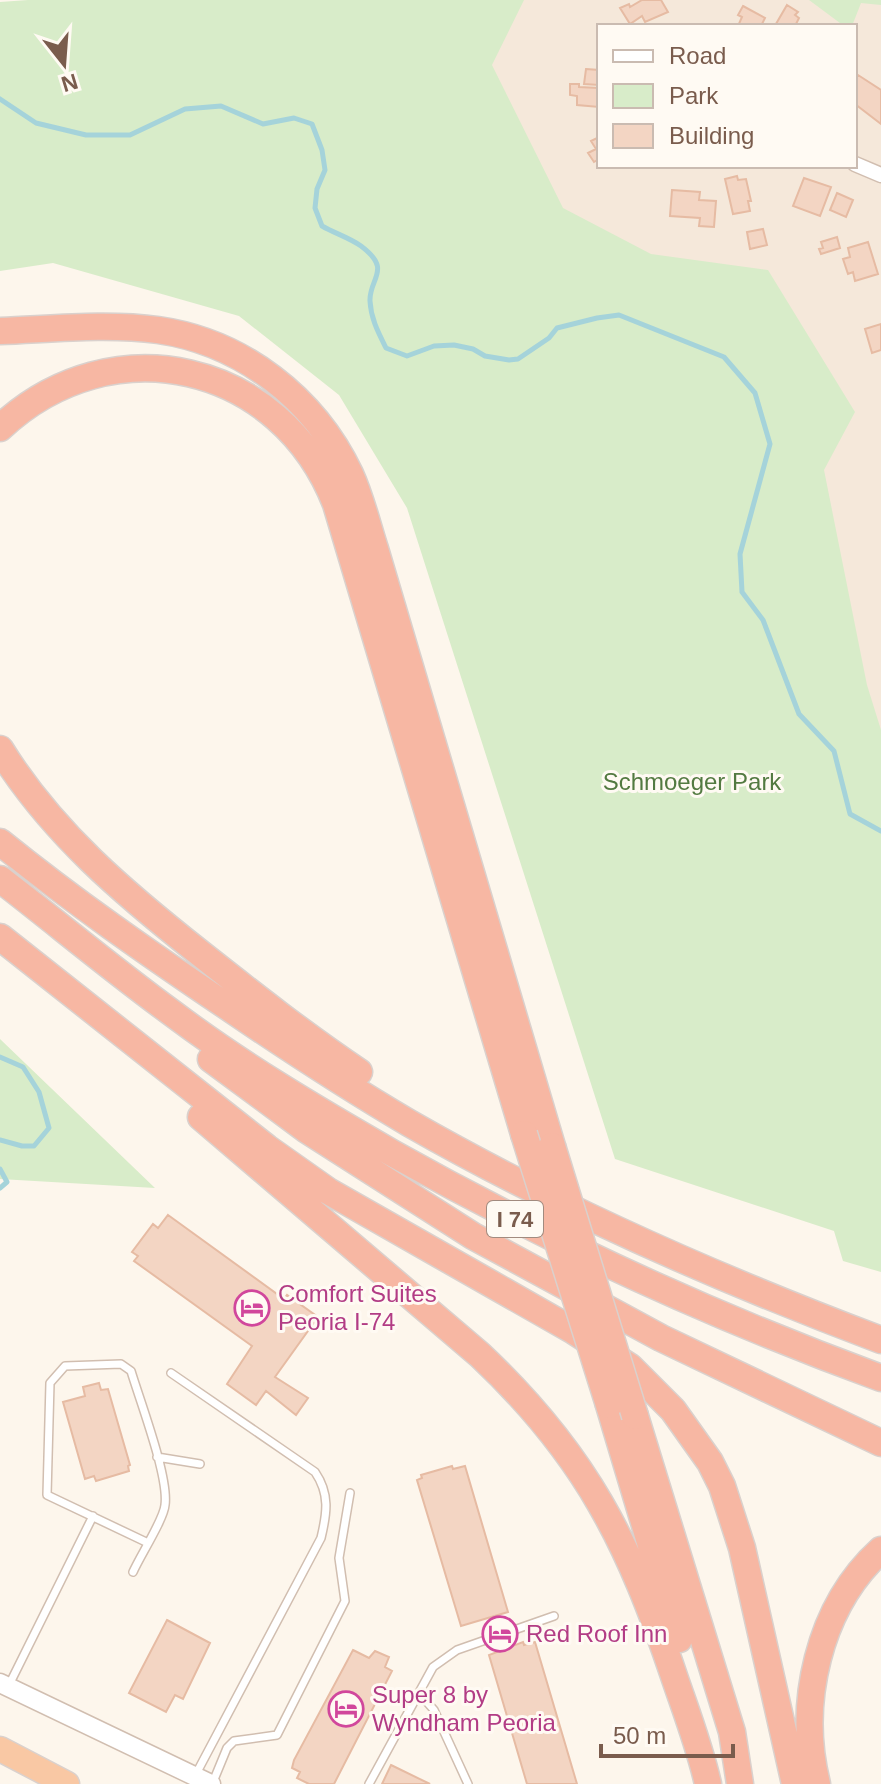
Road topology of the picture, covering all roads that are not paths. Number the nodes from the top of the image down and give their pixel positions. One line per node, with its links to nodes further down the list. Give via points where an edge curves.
1 (857, 165): 2 (street)
2 (881, 175)
3 (0, 331): 15 (highway, bridge, via 144,329 213,344 284,386 332,442 366,523)
4 (0, 428): 33 (highway, bridge, via 33,400 87,376 120,369 168,369 251,398 278,418 325,476 609,1405)
5 (0, 749): 11 (highway, via 42,808 90,861 274,1012 371,1081)
6 (0, 842): 11 (highway, I 74, via 141,949)
7 (0, 879): 10 (highway, I 74)
8 (0, 937): 36 (highway, via 328,1191 574,1331 630,1367 657,1392 704,1453 731,1510)
9 (0, 947): 32 (highway, via 480,1355 538,1413 593,1489 639,1578)
10 (172, 1014): 14 (highway, I 74, via 316,1108 513,1219 696,1306); 16 (highway, via 214,1062 441,1217 622,1318)
11 (409, 1123): 12 (highway, I 74, via 616,1229)
12 (881, 1340)
13 (171, 1373): 28 (lane, via 315,1472 328,1507 321,1538)
14 (881, 1378)
15 (638, 1426): 34 (highway, via 732,1732); 35 (highway, via 745,1730)
16 (881, 1443)
17 (157, 1457): 18 (lane); 20 (lane, via 131,1371 121,1364 65,1366 50,1383 47,1495); 21 (lane, via 166,1502)
18 (200, 1464)
19 (350, 1493): 28 (lane, via 339,1558 345,1601 277,1735 234,1741)
20 (93, 1516): 21 (lane); 25 (lane)
21 (146, 1542): 23 (lane)
22 (881, 1550): 37 (highway, via 851,1585 818,1657 809,1724)
23 (133, 1572)
24 (554, 1616): 26 (lane, via 457,1650 433,1667)
25 (4, 1685): 28 (street)
26 (419, 1693): 30 (lane); 31 (lane, via 434,1710)
27 (0, 1749): 29 (highway)
28 (206, 1781)
29 (67, 1784)
30 (369, 1784)
31 (468, 1784)
32 (708, 1784)
33 (717, 1784)
34 (740, 1784)
35 (756, 1784)
36 (795, 1784)
37 (817, 1784)

